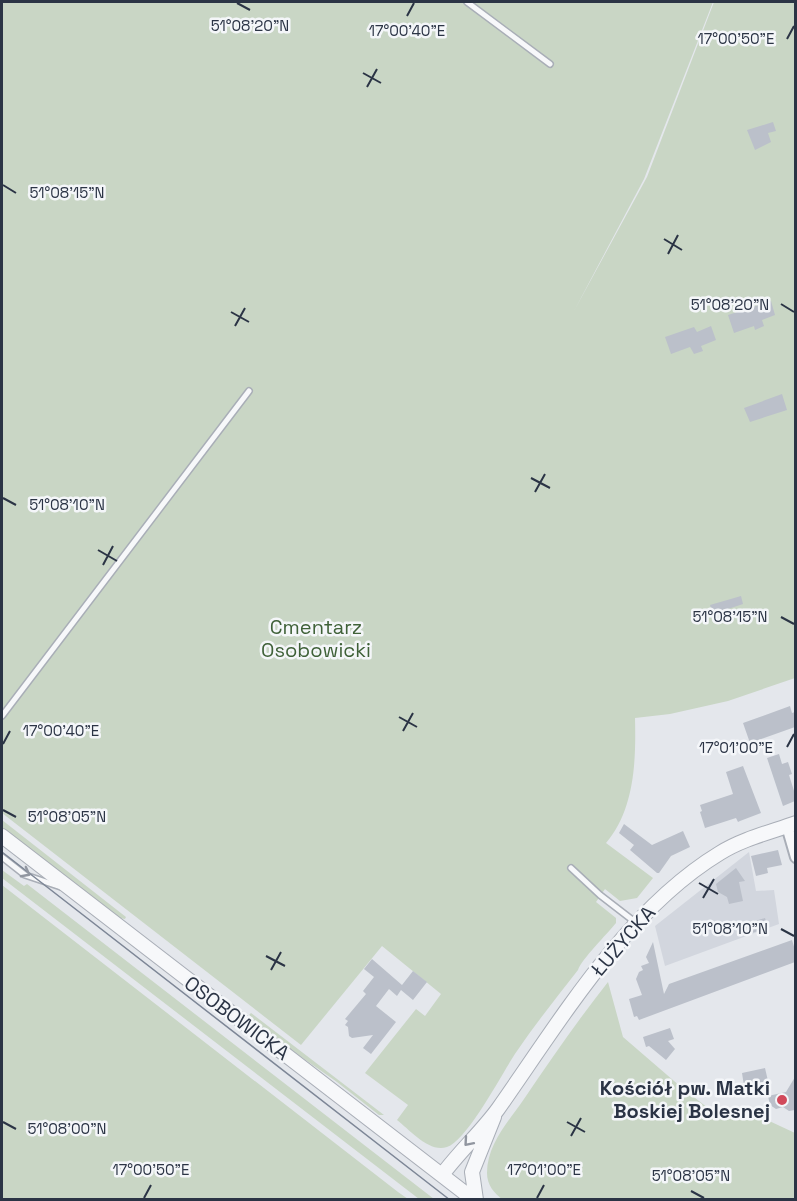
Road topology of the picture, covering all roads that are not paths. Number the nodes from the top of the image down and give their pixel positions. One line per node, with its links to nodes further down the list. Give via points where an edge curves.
1 (467, 2): 2 (lane)
2 (550, 64)
3 (249, 391): 4 (lane)
4 (2, 716)
5 (791, 824): 8 (street); 11 (street, ŁUŻYCKA, via 721,852)
6 (2, 836): 10 (street, OSOBOWICKA)
7 (2, 857): 10 (lane, one-way to 10, via 25,875)
8 (795, 857)
9 (571, 868): 11 (lane)
10 (72, 891): 14 (street, OSOBOWICKA)
11 (637, 923): 12 (street, ŁUŻYCKA, via 542,1042)
12 (496, 1112): 13 (street, ŁUŻYCKA); 14 (street, ŁUŻYCKA, one-way to 14)
13 (472, 1172): 14 (street); 15 (street)
14 (442, 1175): 15 (street, OSOBOWICKA)
15 (475, 1200)

